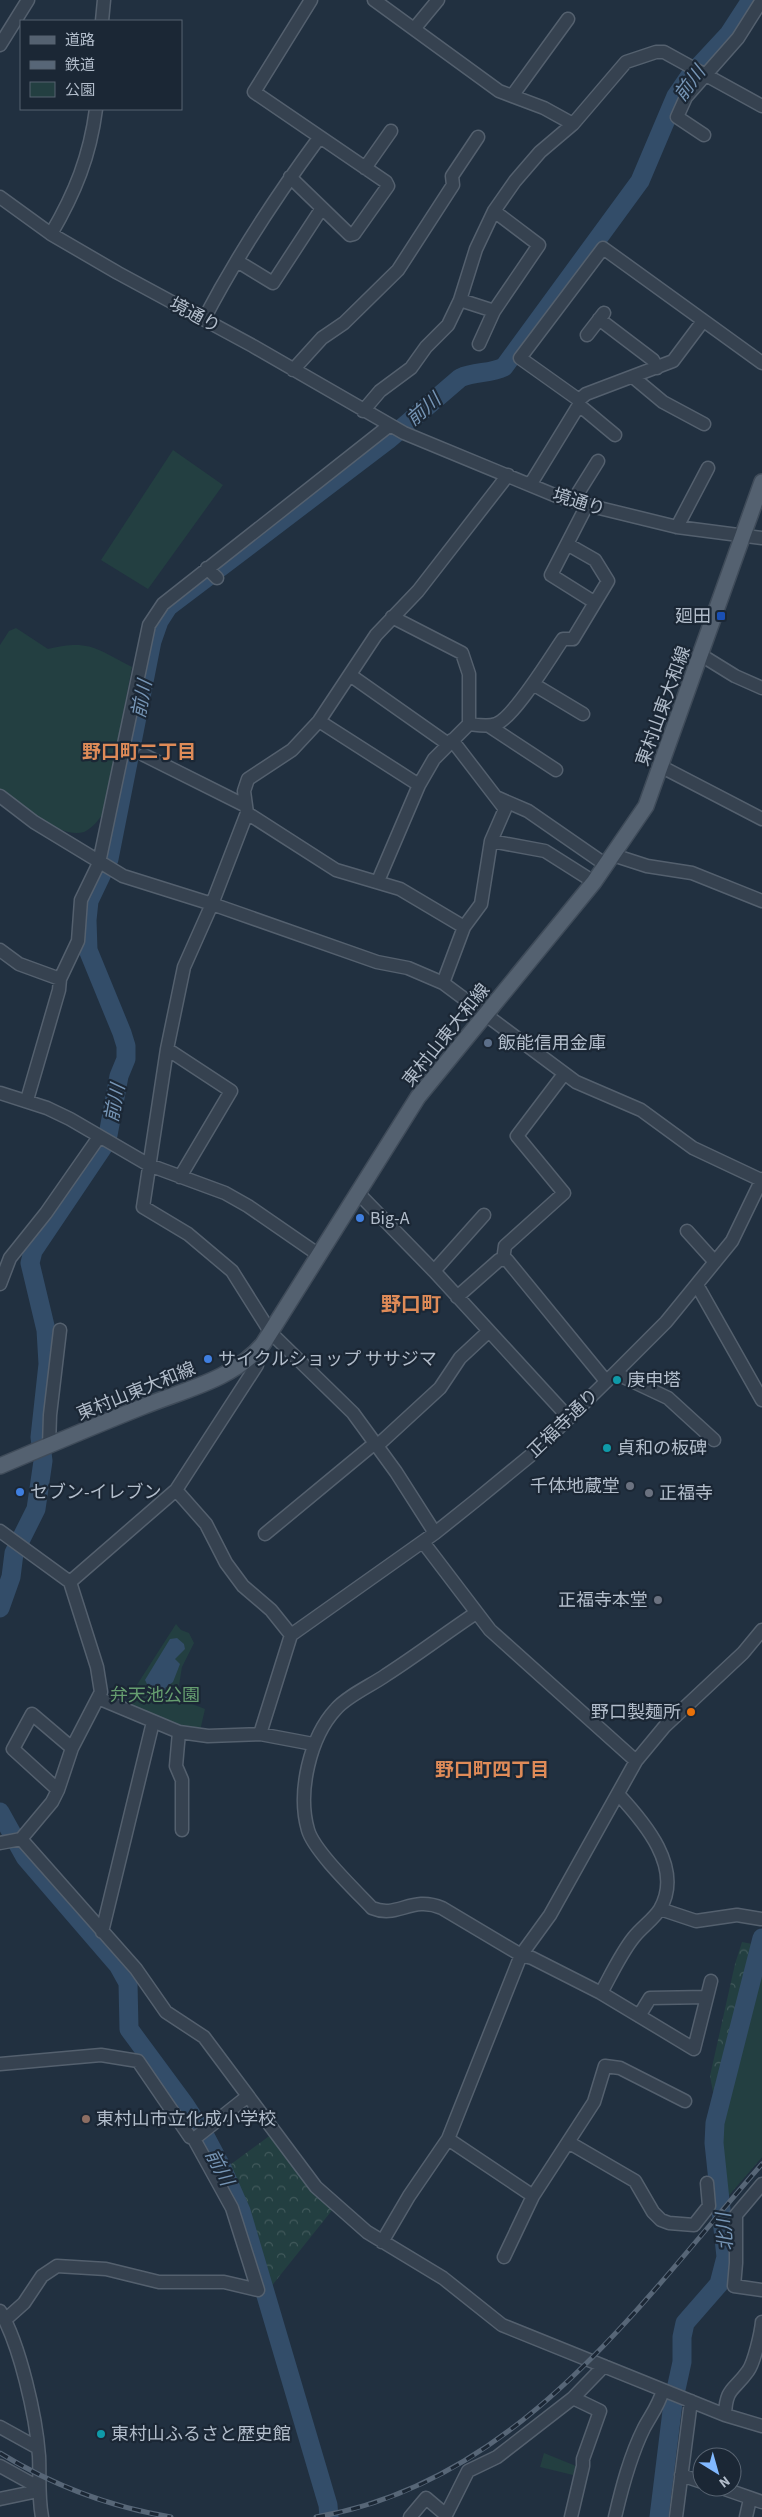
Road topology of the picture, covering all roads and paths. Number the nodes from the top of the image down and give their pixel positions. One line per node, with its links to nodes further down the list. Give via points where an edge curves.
1 (28, 0): 10 (street)
2 (104, 0): 8 (street)
3 (311, 0): 19 (street, via 254,92)
4 (374, 0): 9 (street)
5 (438, 0): 9 (street)
6 (762, 0): 11 (street, via 738,38)
7 (568, 19): 12 (street)
8 (102, 20)
9 (414, 29): 12 (street, via 499,91)
10 (0, 45)
11 (700, 71): 13 (street); 15 (street, via 664,52 626,62); 17 (street, via 677,117)
12 (512, 96): 15 (street)
13 (762, 106)
14 (96, 110): 25 (street, via 88,158)
15 (573, 124): 24 (street, via 540,152)
16 (391, 131): 20 (street)
17 (704, 135)
18 (478, 137): 35 (street, via 452,176 453,185 398,270 344,323 322,338)
19 (319, 138): 20 (street); 21 (street)
20 (365, 168): 23 (street, via 388,186 354,234 350,235)
21 (290, 177): 23 (street); 26 (street)
22 (0, 197): 25 (street, 境通り)
23 (322, 208): 26 (street, via 273,283)
24 (494, 211): 27 (street, via 476,249); 28 (street, via 539,245)
25 (51, 234): 29 (street, 境通り)
26 (237, 261): 29 (street)
27 (460, 300): 28 (street); 38 (street, via 448,325 411,368 380,391)
28 (494, 311): 32 (street)
29 (204, 320): 35 (street, 境通り)
30 (704, 321): 33 (street); 34 (street, via 673,361); 37 (street, via 603,248 520,358)
31 (587, 335): 34 (street, via 602,316 653,360)
32 (479, 344)
33 (762, 363)
34 (657, 368): 36 (street)
35 (293, 370): 38 (street, 境通り)
36 (633, 377): 37 (street, via 586,394); 39 (street, via 663,402)
37 (579, 403): 41 (street); 46 (street)
38 (363, 410): 40 (street, 境通り)
39 (704, 424)
40 (396, 429): 44 (street, 境通り); 53 (street)
41 (615, 434)
42 (598, 461): 47 (street)
43 (708, 468): 49 (street)
44 (508, 476): 46 (street, 境通り); 56 (street, via 418,591)
45 (762, 482): 50 (main road, 東村山東大和線)
46 (530, 485): 47 (street, 境通り)
47 (573, 501): 48 (street, 境通り)
48 (587, 506): 49 (street, 境通り); 52 (street)
49 (677, 527): 50 (street, 境通り)
50 (744, 536): 51 (street, 境通り); 57 (main road, 東村山東大和線)
51 (762, 538)
52 (567, 544): 55 (street, via 596,560 608,581); 55 (street, via 552,575)
53 (208, 568): 54 (street); 76 (street, via 163,604 149,625)
54 (217, 578)
55 (594, 602): 59 (street, via 573,639 563,639)
56 (392, 617): 58 (street); 63 (street, via 462,653 469,674)
57 (701, 654): 60 (street, via 735,676); 67 (main road, 東村山東大和線)
58 (350, 675): 62 (street); 65 (street)
59 (533, 684): 61 (street); 64 (street, via 499,724)
60 (762, 688)
61 (583, 714)
62 (319, 721): 69 (street); 72 (street, via 292,750 248,779 244,791)
63 (470, 724): 64 (street); 65 (street)
64 (489, 726): 68 (street)
65 (450, 742): 69 (street, via 434,759); 71 (street)
66 (144, 755): 72 (street)
67 (662, 767): 73 (street); 75 (main road, 東村山東大和線, via 646,806)
68 (556, 770)
69 (419, 785): 77 (street)
70 (0, 796): 76 (street)
71 (498, 798): 74 (street, via 504,809); 75 (street, via 528,811)
72 (246, 809): 77 (street, via 336,870); 80 (street)
73 (762, 819)
74 (491, 841): 78 (street, via 546,851); 81 (street, via 481,904)
75 (610, 860): 78 (main road, 東村山東大和線); 79 (street, via 692,873)
76 (105, 867): 80 (street); 83 (street, via 81,900 78,941)
77 (378, 882): 81 (street, via 400,889)
78 (594, 882): 85 (main road, 東村山東大和線)
79 (762, 901)
80 (212, 904): 84 (street, via 377,962 408,968); 86 (street, via 184,967)
81 (464, 928): 84 (street)
82 (0, 950): 83 (street, via 19,964)
83 (60, 979): 89 (street)
84 (443, 983): 85 (street)
85 (486, 1016): 87 (street); 94 (main road, 東村山東大和線, via 418,1097)
86 (167, 1050): 91 (street); 92 (street, via 231,1091)
87 (564, 1074): 93 (street, via 641,1110 693,1148); 98 (street, via 517,1136 564,1193 505,1246)
88 (0, 1093): 89 (street)
89 (27, 1100): 90 (street, via 70,1119)
90 (104, 1140): 91 (street); 101 (street, via 10,1258)
91 (149, 1165): 92 (street); 106 (street, via 143,1207 188,1234 232,1271)
92 (180, 1177): 97 (street, via 225,1193)
93 (761, 1180): 99 (street, 正福寺通り, via 732,1241)
94 (358, 1193): 97 (main road, 東村山東大和線); 100 (street)
95 (484, 1215): 100 (street)
96 (687, 1231): 99 (street)
97 (319, 1255): 106 (main road, 東村山東大和線)
98 (503, 1260): 103 (street, via 499,1260); 108 (street, via 507,1260)
99 (715, 1262): 102 (street, 正福寺通り)
100 (434, 1271): 103 (street)
101 (0, 1284)
102 (697, 1285): 108 (street, 正福寺通り, via 666,1322); 109 (street)
103 (457, 1297): 105 (street)
104 (60, 1330): 113 (street)
105 (489, 1331): 110 (street); 112 (street, via 460,1358 440,1388)
106 (271, 1333): 107 (main road, 東村山東大和線); 112 (street, via 353,1413)
107 (255, 1354): 113 (main road, 東村山東大和線, via 220,1377); 115 (street, via 257,1365)
108 (611, 1377): 110 (street, 正福寺通り); 111 (street, via 668,1398)
109 (762, 1400)
110 (569, 1418): 117 (street, 正福寺通り, via 531,1455)
111 (714, 1440)
112 (376, 1444): 117 (street); 118 (street)
113 (43, 1448): 114 (main road, 東村山東大和線)
114 (0, 1466)
115 (176, 1490): 120 (street); 123 (street, via 206,1524 226,1563 243,1586 271,1610)
116 (0, 1531): 120 (street)
117 (435, 1533): 119 (street, 正福寺通り)
118 (265, 1534)
119 (423, 1542): 121 (street); 123 (street, 正福寺通り)
120 (70, 1582): 124 (street, via 97,1668 101,1692)
121 (476, 1613): 128 (street, via 336,1707); 130 (street, via 490,1630)
122 (762, 1630): 130 (street, via 665,1726)
123 (291, 1635): 127 (street)
124 (98, 1698): 125 (street); 129 (street)
125 (153, 1722): 126 (street); 138 (street)
126 (178, 1732): 127 (street, via 208,1736); 133 (street, via 176,1766 182,1780)
127 (260, 1734): 128 (street)
128 (313, 1744): 139 (street, via 307,1771 305,1810 308,1830 318,1848 372,1908 381,1912 391,1911 429,1902)
129 (72, 1748): 131 (street); 131 (street, via 32,1714 13,1749)
130 (636, 1761): 132 (street)
131 (58, 1790): 134 (street, via 42,1816)
132 (618, 1794): 136 (street, via 638,1816 665,1865 668,1886); 139 (street, via 550,1915)
133 (182, 1830)
134 (19, 1839): 135 (street); 138 (street)
135 (1, 1840)
136 (660, 1909): 137 (street, via 696,1921 737,1915); 141 (street, via 633,1938)
137 (761, 1919)
138 (102, 1932): 145 (street, via 136,1969 166,2012 204,2037)
139 (521, 1955): 141 (street); 148 (street)
140 (711, 1981): 142 (street)
141 (601, 1993): 143 (street)
142 (707, 1997): 143 (street, via 650,1998); 143 (street, via 694,2049)
143 (639, 2016)
144 (0, 2063): 147 (street, via 102,2055 138,2061)
145 (248, 2096): 147 (street); 153 (street, via 316,2187)
146 (685, 2101): 149 (street, via 620,2068 605,2066 594,2102)
147 (194, 2139): 156 (street, via 232,2208 258,2290 224,2282 159,2282 106,2268 57,2266 42,2276 24,2304)
148 (448, 2139): 152 (street); 153 (street)
149 (568, 2142): 150 (street, via 635,2181 653,2212 669,2223 694,2225 709,2206); 152 (street)
150 (707, 2183)
151 (762, 2184): 155 (street, via 736,2215 734,2286)
152 (533, 2196): 154 (street)
153 (382, 2242): 158 (street, via 443,2278 502,2325)
154 (504, 2257)
155 (762, 2290)
156 (3, 2321): 165 (street, via 22,2369)
157 (762, 2322): 162 (street, via 749,2370 730,2390 724,2403)
158 (604, 2366): 159 (street); 160 (street)
159 (665, 2391): 161 (street); 177 (street, via 644,2428 625,2474)
160 (573, 2398): 173 (street, via 497,2457 468,2471); 176 (street, via 600,2411 583,2459)
161 (687, 2398): 162 (street); 167 (street)
162 (725, 2415): 163 (street)
163 (762, 2426)
164 (0, 2427): 165 (street)
165 (38, 2448): 169 (street)
166 (0, 2466): 169 (street)
167 (681, 2475): 168 (street); 178 (street)
168 (692, 2479)
169 (38, 2489): 171 (street); 174 (street)
170 (742, 2495): 172 (street)
171 (0, 2499)
172 (756, 2500): 179 (street)
173 (445, 2516): 175 (street, via 426,2498)
174 (42, 2517)
175 (410, 2517)
176 (571, 2517)
177 (615, 2517)
178 (676, 2517)
179 (746, 2517)

